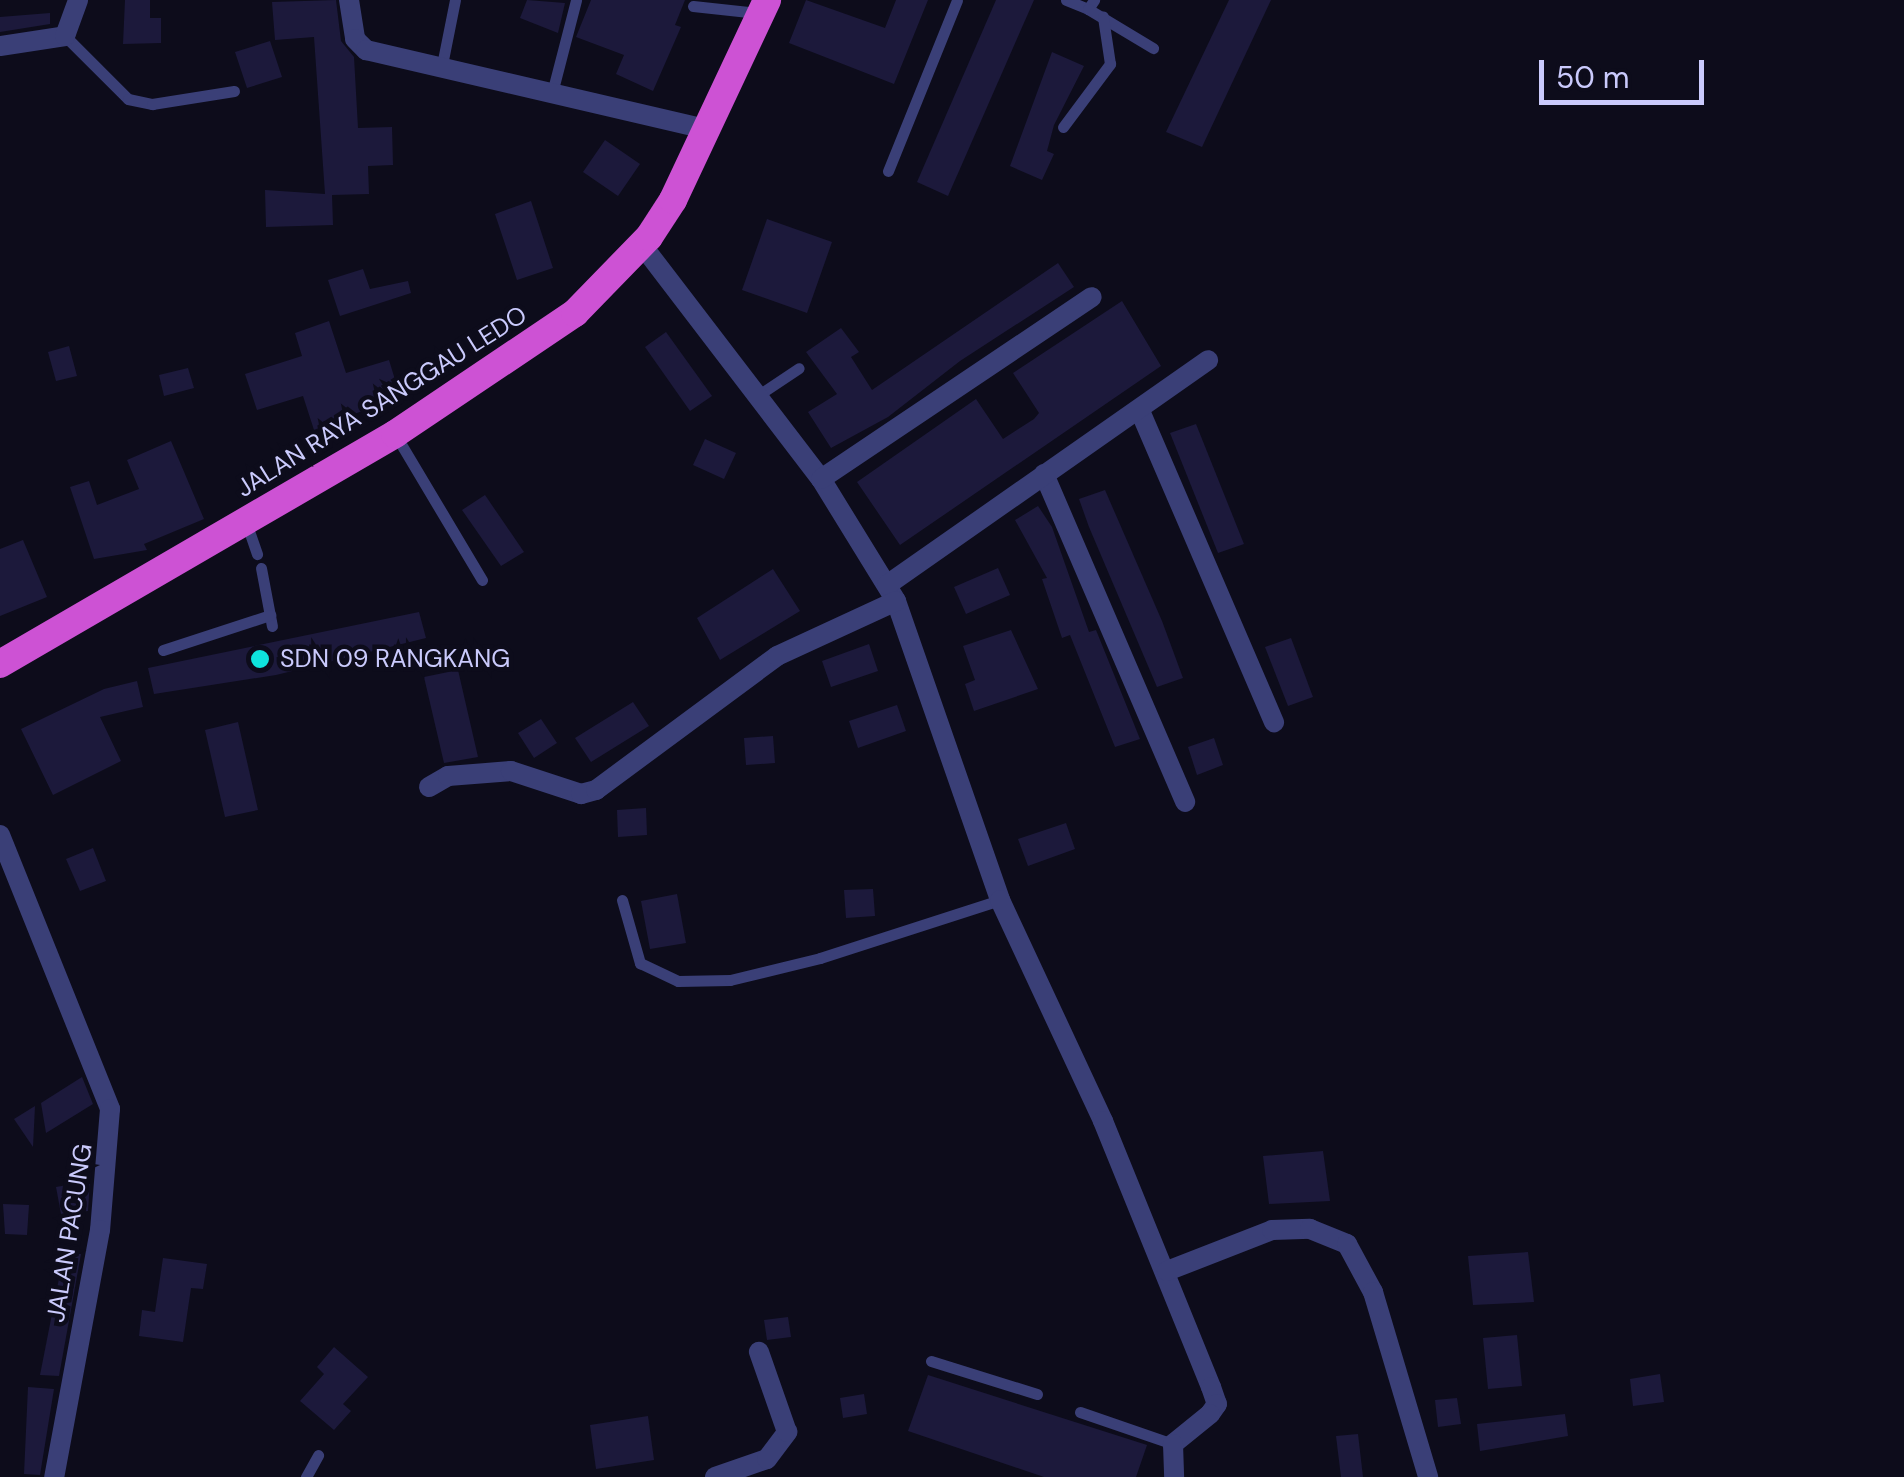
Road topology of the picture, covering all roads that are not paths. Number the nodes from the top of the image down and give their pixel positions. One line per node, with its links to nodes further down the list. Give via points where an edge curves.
1 (78, 0): 11 (street)
2 (349, 0): 14 (street, via 356,39 366,50)
3 (455, 0): 14 (lane)
4 (576, 0): 16 (lane)
5 (957, 0): 19 (lane)
6 (1066, 0): 7 (lane)
7 (1091, 4): 10 (lane)
8 (693, 6): 9 (lane)
9 (764, 7): 18 (highway, JALAN RAYA SANGGAU LEDO)
10 (1103, 17): 13 (lane); 17 (lane, via 1110,64)
11 (65, 36): 12 (street); 15 (lane, via 128,99 152,104)
12 (0, 46)
13 (1153, 48)
14 (442, 65): 16 (street)
15 (234, 91)
16 (552, 93): 18 (street)
17 (1063, 126)
18 (710, 130): 20 (highway, JALAN RAYA SANGGAU LEDO)
19 (888, 171)
20 (642, 245): 24 (street); 26 (highway, JALAN RAYA SANGGAU LEDO, via 545,337)
21 (1092, 297): 28 (street)
22 (1208, 360): 25 (street)
23 (799, 368): 24 (lane)
24 (758, 396): 28 (street)
25 (1140, 411): 27 (street); 36 (street)
26 (395, 434): 29 (highway, JALAN RAYA SANGGAU LEDO); 32 (lane)
27 (1044, 474): 33 (street); 38 (street)
28 (821, 478): 33 (street)
29 (246, 522): 30 (lane); 35 (highway, JALAN RAYA SANGGAU LEDO)
30 (257, 554)
31 (261, 568): 34 (lane, via 271,621)
32 (482, 580)
33 (892, 593): 37 (street, via 777,656 596,790 581,794 511,771 448,776); 41 (street)
34 (163, 650)
35 (0, 664)
36 (1274, 722)
37 (428, 787)
38 (1185, 802)
39 (0, 835): 49 (street, JALAN PACUNG, via 110,1109 100,1230)
40 (622, 900): 41 (lane, via 640,964 678,981 730,980 820,958)
41 (1000, 900): 42 (street)
42 (1167, 1271): 47 (street, via 1217,1404); 53 (street, via 1272,1230 1310,1228 1346,1244 1373,1292)
43 (759, 1352): 51 (street, via 786,1432 767,1459)
44 (931, 1360): 45 (lane)
45 (1037, 1394)
46 (1080, 1412): 47 (lane)
47 (1173, 1444): 52 (street)
48 (318, 1455): 50 (lane)
49 (54, 1477)
50 (306, 1477)
51 (715, 1477)
52 (1174, 1477)
53 (1428, 1477)

